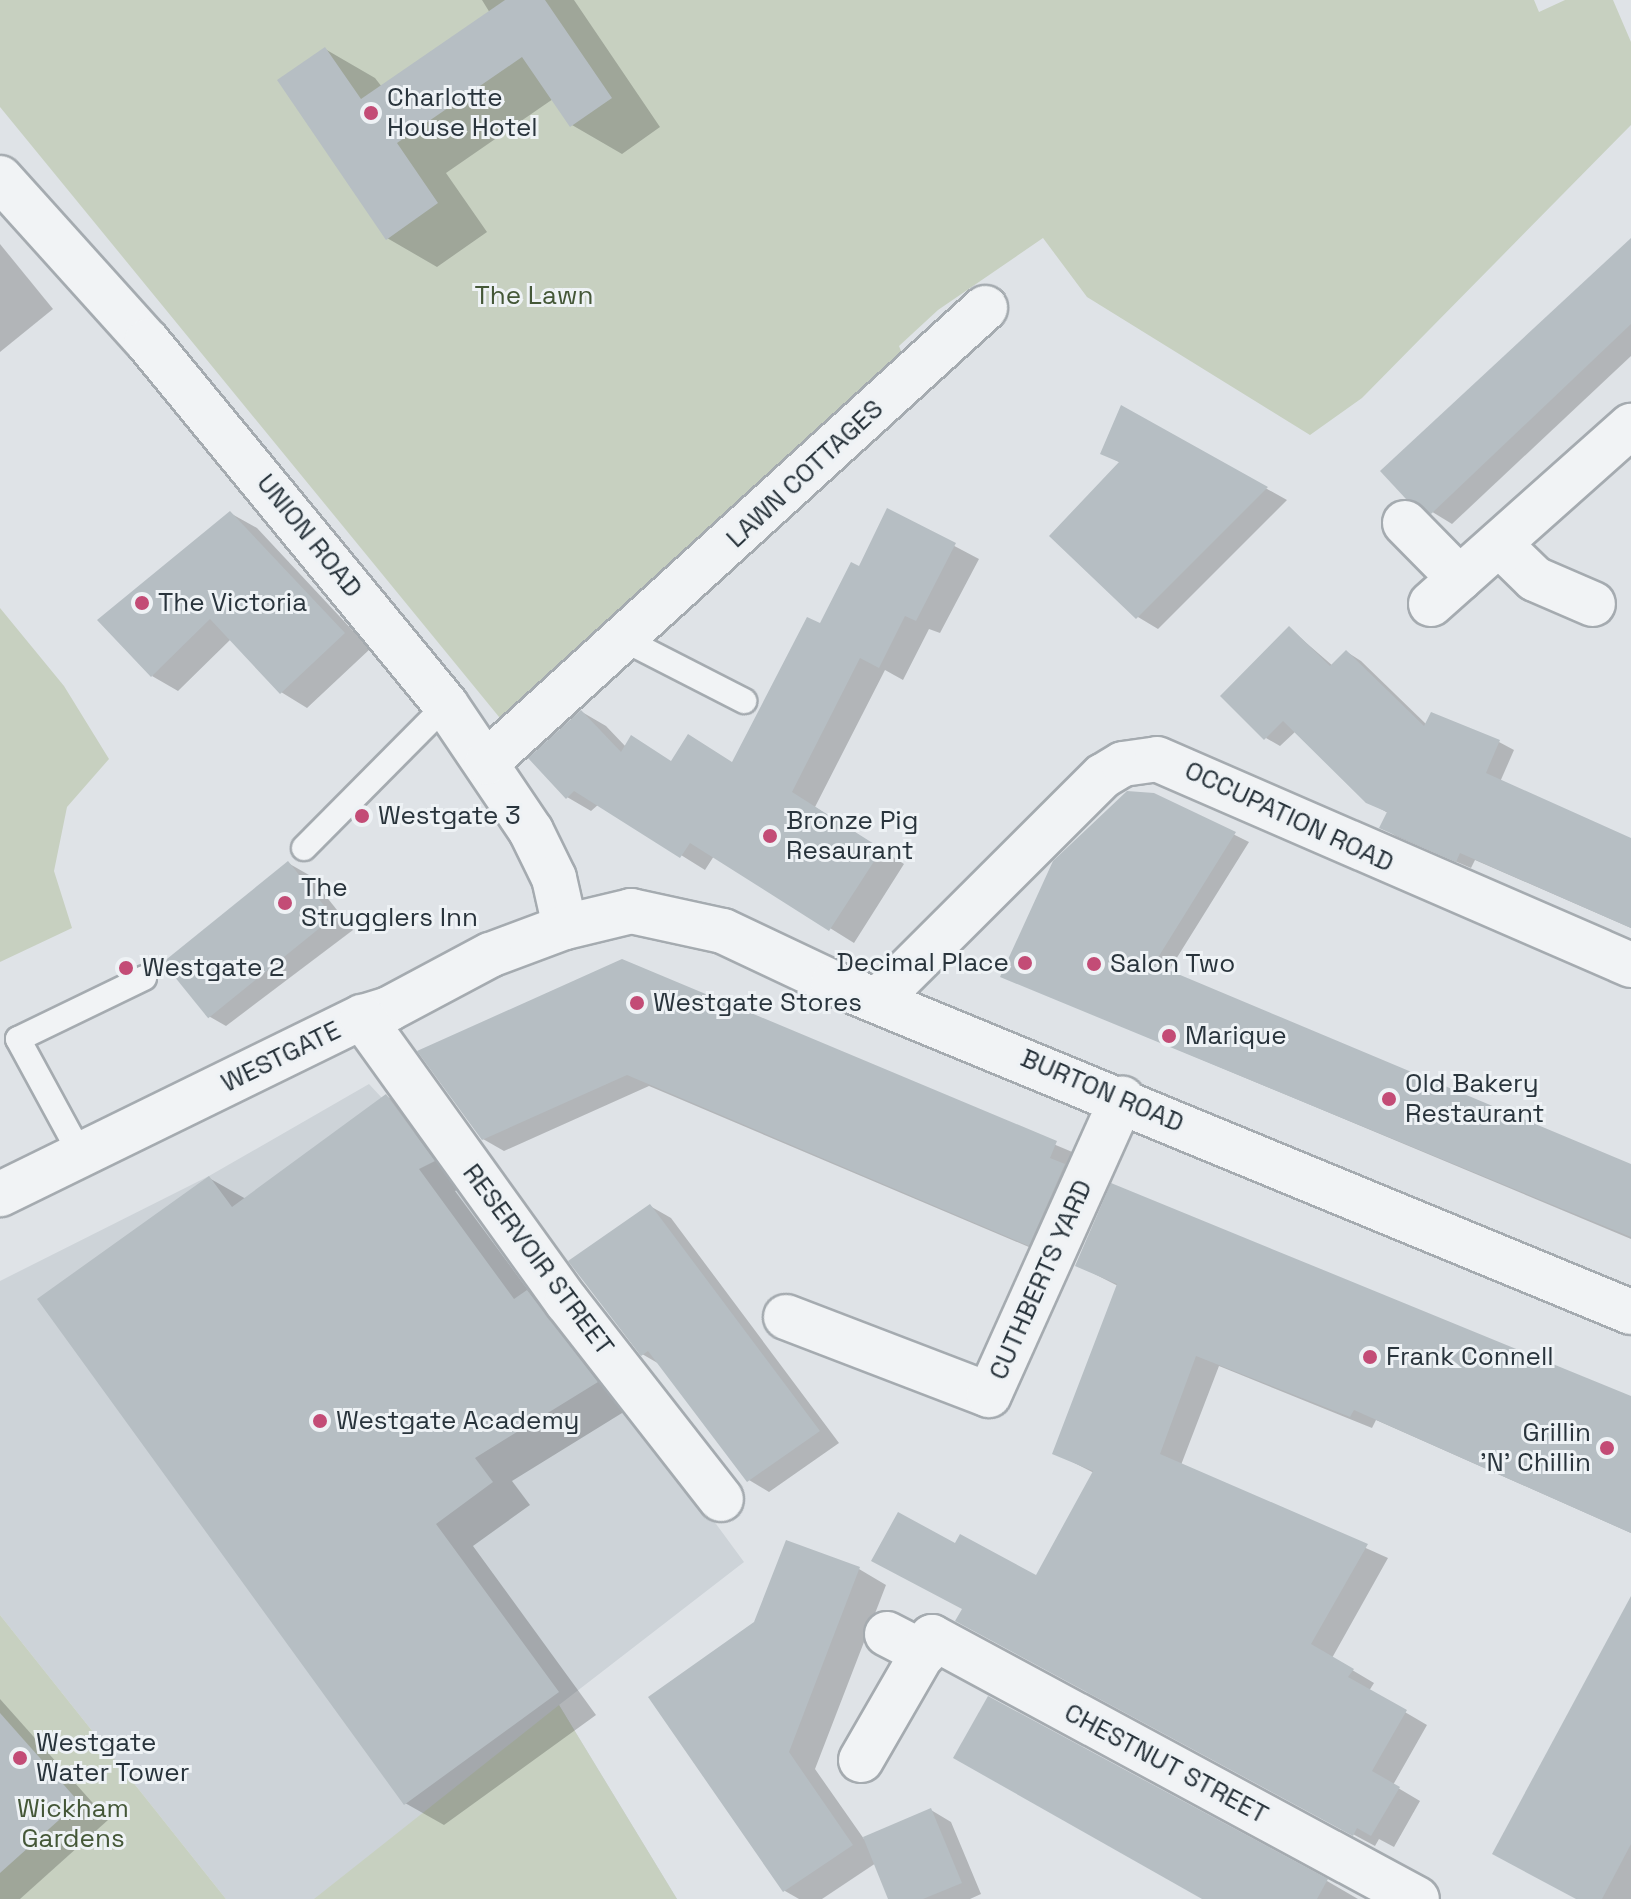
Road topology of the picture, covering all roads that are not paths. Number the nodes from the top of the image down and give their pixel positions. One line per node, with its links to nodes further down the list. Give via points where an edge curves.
1 (0, 178): 9 (street, UNION ROAD, via 147,341)
2 (985, 308): 7 (street, LAWN COTTAGES)
3 (1631, 426): 5 (street)
4 (1405, 523): 5 (street, via 1446,592)
5 (1499, 544): 6 (street, via 1535,579)
6 (1593, 604)
7 (625, 640): 8 (lane); 10 (street, LAWN COTTAGES)
8 (744, 701)
9 (446, 705): 10 (street, UNION ROAD); 11 (lane)
10 (487, 762): 12 (street, UNION ROAD, via 554,878)
11 (304, 848)
12 (565, 927): 15 (street, BURTON ROAD, via 631,911 677,920 723,931); 16 (street, WESTGATE, via 490,955 389,1009)
13 (1631, 965): 15 (street, OCCUPATION ROAD, via 1157,759 1123,764 1103,776)
14 (144, 978): 17 (lane)
15 (879, 999): 18 (street, BURTON ROAD)
16 (362, 1017): 19 (street, WESTGATE); 23 (street, RESERVOIR STREET, via 567,1302)
17 (9, 1043): 19 (lane)
18 (1122, 1099): 21 (street, BURTON ROAD); 22 (street, CUTHBERTS YARD, via 989,1395)
19 (81, 1155): 20 (street, WESTGATE)
20 (0, 1194)
21 (1631, 1312)
22 (786, 1317)
23 (721, 1499)
24 (861, 1760): 25 (street, CHESTNUT STREET, via 905,1643 932,1637)
25 (1417, 1899)

